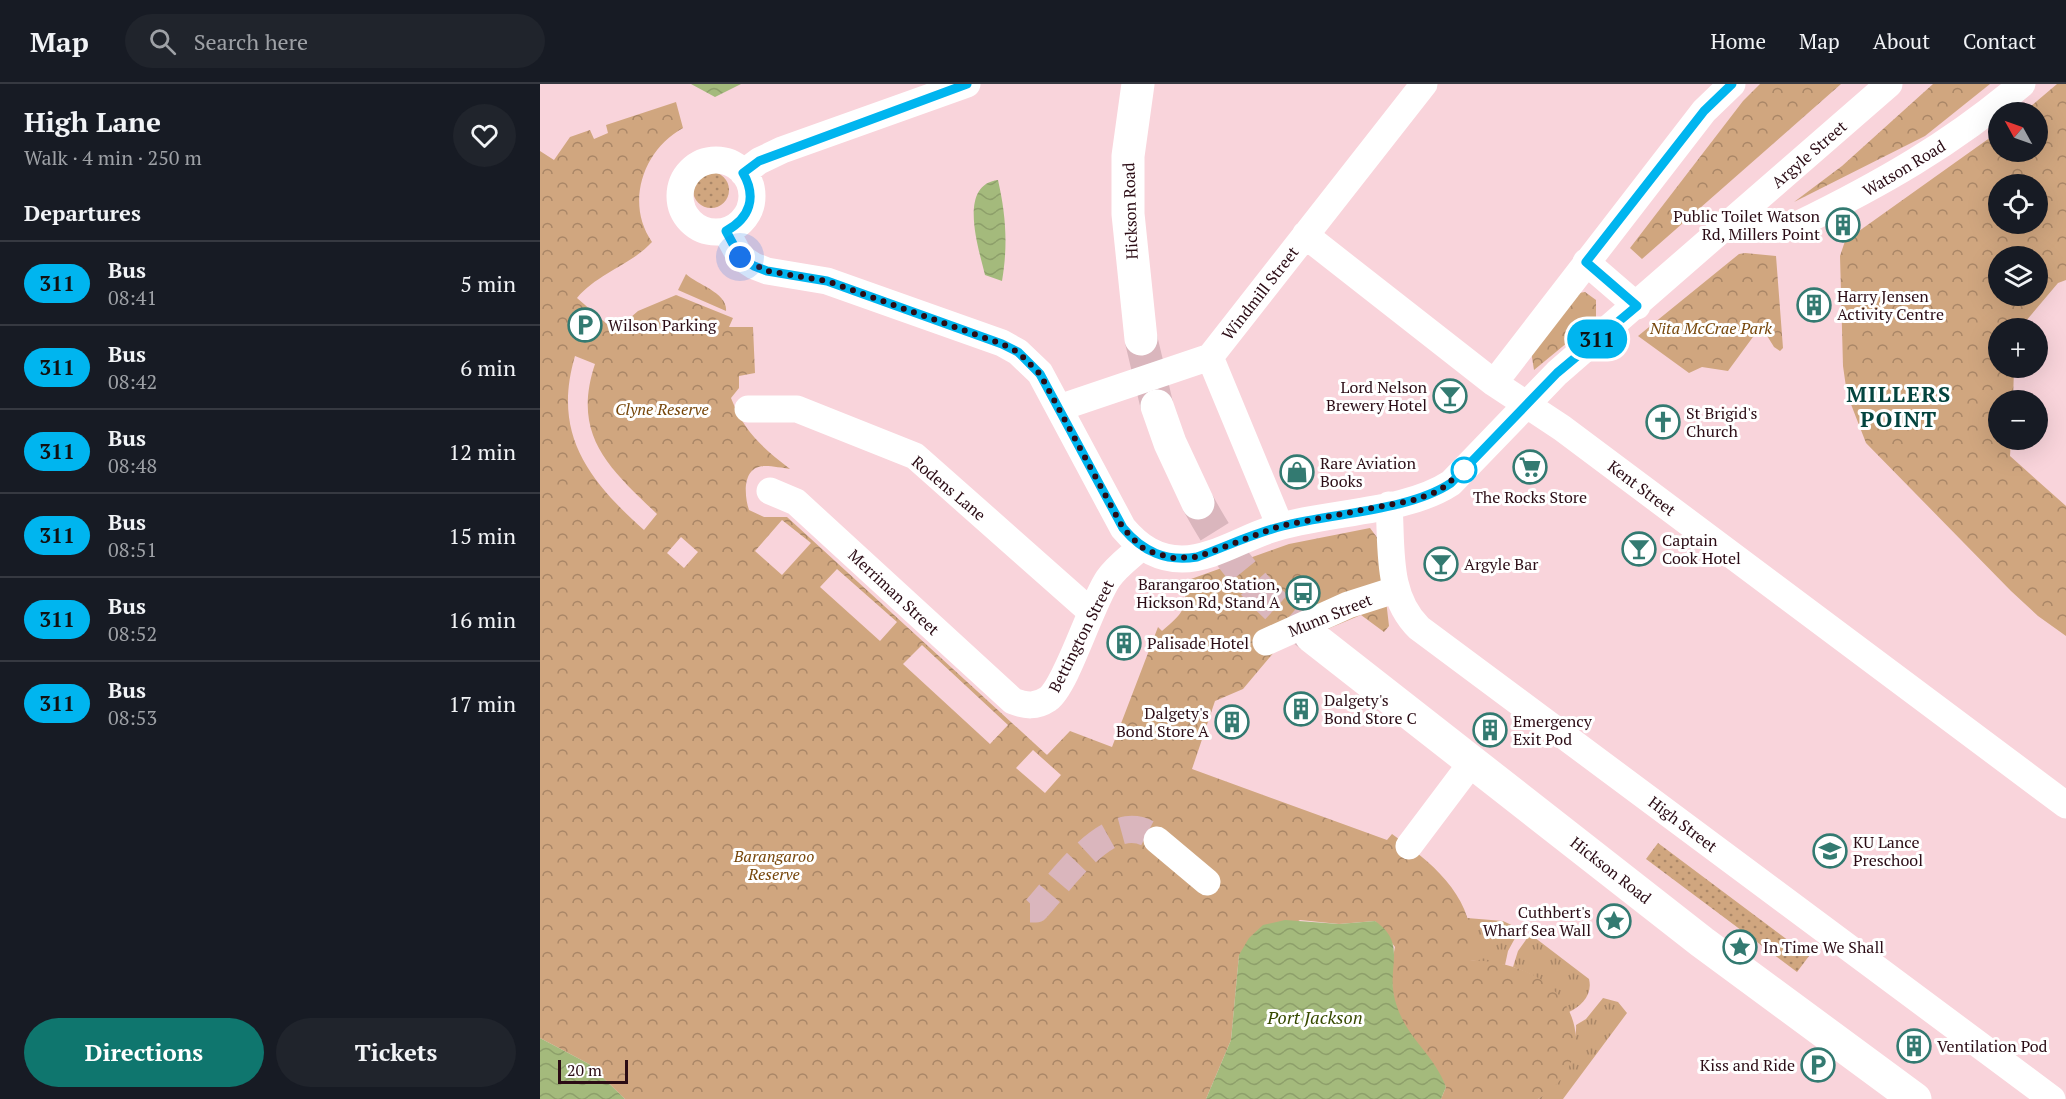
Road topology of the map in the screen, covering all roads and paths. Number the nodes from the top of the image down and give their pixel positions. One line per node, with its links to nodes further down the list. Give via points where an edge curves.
1 (967, 84): 7 (street, via 782,150)
2 (1138, 84): 13 (street, Hickson Road, via 1128,156 1128,214)
3 (1424, 84): 10 (street, Windmill Street)
4 (1732, 84): 11 (street, via 1704,111)
5 (1889, 84): 8 (street, Argyle Street)
6 (2022, 84): 8 (street, Watson Road, via 1977,122 1917,163 1797,225 1777,231 1769,229)
7 (743, 173): 9 (street, via 751,195 750,206 745,217); 9 (street, via 724,161 701,164 692,170 681,189 683,212 690,221 707,231)
8 (1747, 209): 12 (street, Argyle Street)
9 (726, 231): 18 (street, via 740,257 754,266 827,281 1018,352 1040,374)
10 (1305, 235): 14 (street, Windmill Street); 15 (street, Kent Street)
11 (1586, 262): 12 (street); 15 (street)
12 (1637, 306): 16 (street, Argyle Street)
13 (1141, 339)
14 (1206, 358): 18 (street); 23 (street, Windmill Street)
15 (1494, 383): 16 (street, Kent Street)
16 (1524, 404): 22 (street, Argyle Street, via 1451,483 1414,500); 31 (street, Kent Street, via 1562,428)
17 (1157, 406): 21 (street)
18 (1059, 408): 24 (street, via 1123,528)
19 (748, 409): 26 (street, Rodens Lane, via 797,409 915,456)
20 (770, 491): 29 (street, Merriman Street, via 796,502)
21 (1198, 503)
22 (1389, 505): 23 (street, Argyle Street); 25 (street, High Street)
23 (1274, 528): 24 (street, Argyle Street, via 1197,557 1173,558)
24 (1141, 547): 26 (street, Bettington Street, via 1109,578)
25 (1395, 590): 28 (street, Munn Street, via 1348,605); 36 (street, High Street, via 1407,616 1419,628)
26 (1090, 611): 29 (street, Bettington Street, via 1050,698 1036,705)
27 (1311, 636): 30 (street, Hickson Road)
28 (1266, 642)
29 (1013, 701)
30 (1473, 761): 33 (street); 35 (street, Hickson Road, via 1702,942)
31 (2066, 805)
32 (1157, 840): 34 (street)
33 (1409, 846)
34 (1207, 882)
35 (1915, 1099)
36 (2052, 1099)

